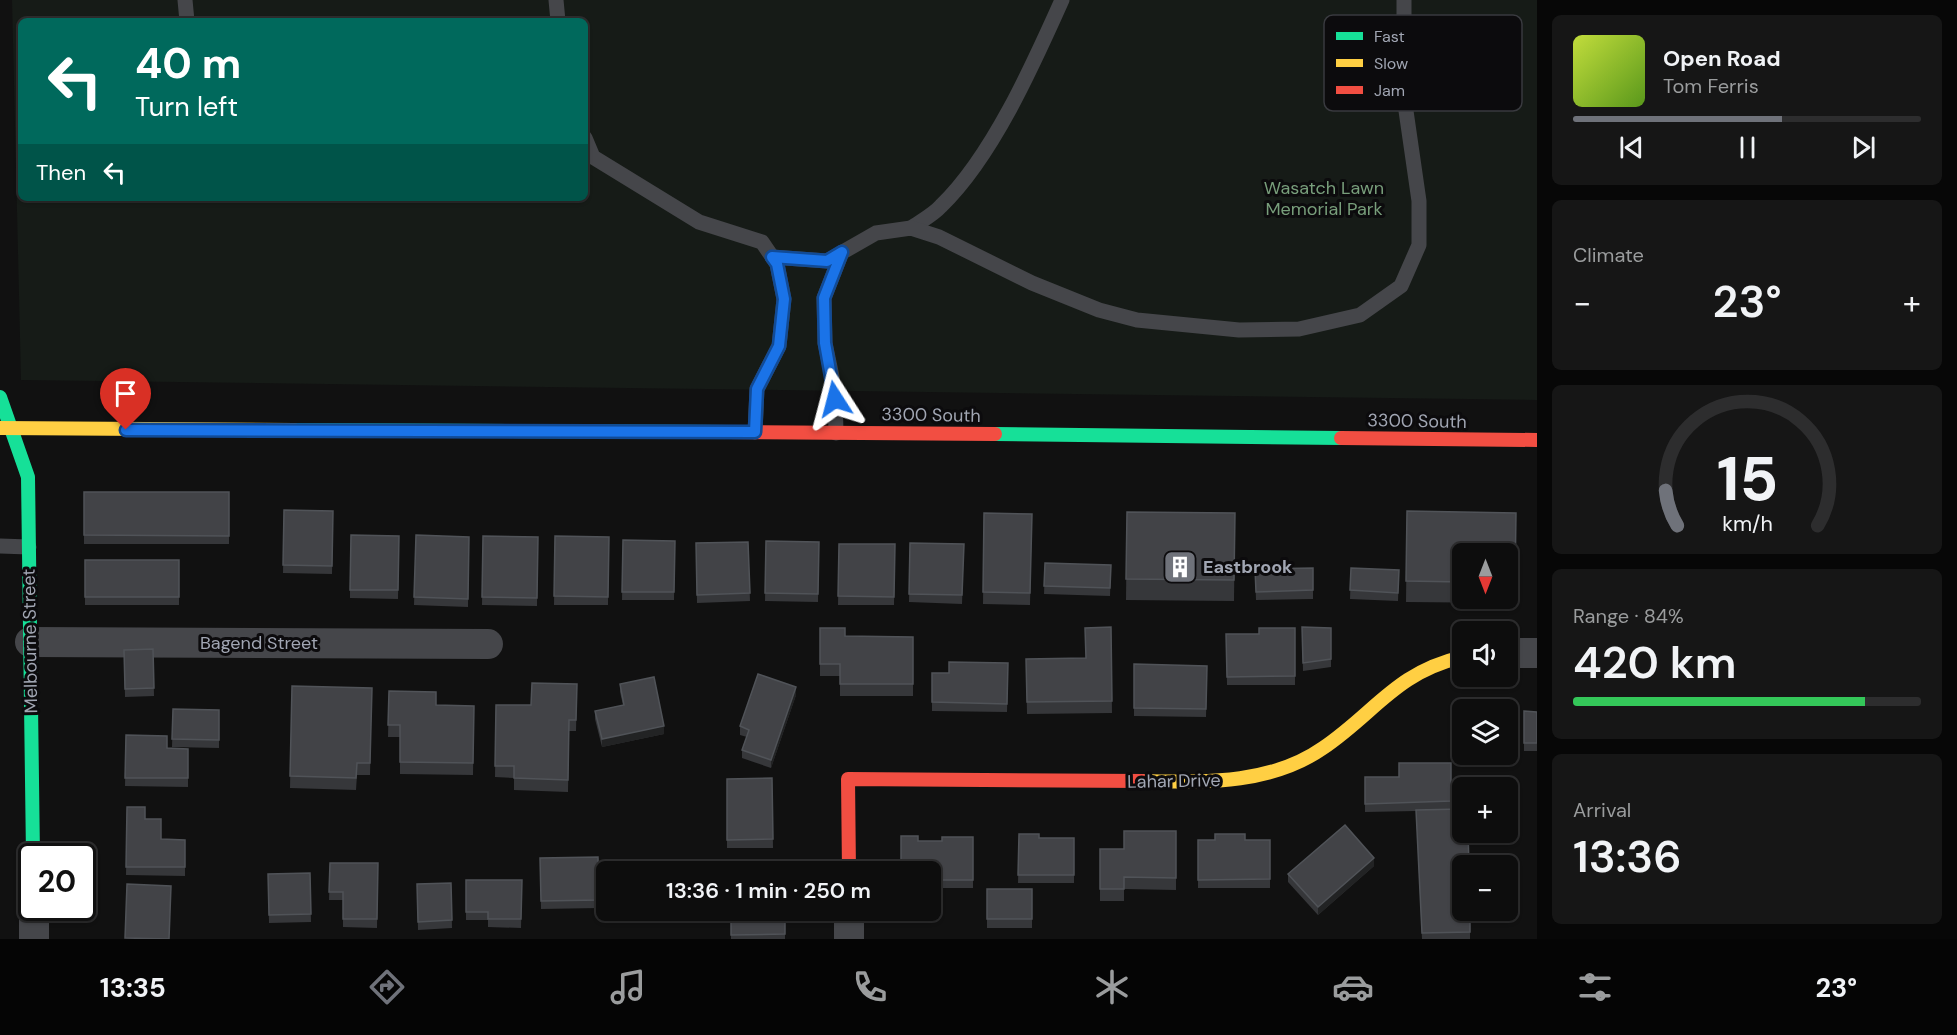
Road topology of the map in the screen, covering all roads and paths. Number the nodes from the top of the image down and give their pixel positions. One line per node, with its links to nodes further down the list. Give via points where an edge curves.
1 (185, 0): 4 (lane)
2 (556, 0): 5 (lane)
3 (1062, 0): 8 (lane, via 1005,114 973,167 941,207)
4 (187, 18)
5 (558, 18)
6 (1406, 111): 8 (lane, via 1419,201 1419,245 1401,286 1360,315 1299,329 1218,329 1137,320 1099,310 1032,283 939,237)
7 (588, 149): 10 (lane, via 593,157 699,222 762,242)
8 (911, 228): 9 (lane, via 876,233)
9 (842, 252): 10 (lane, via 827,261); 14 (lane, via 824,298)
10 (772, 257): 13 (lane, via 784,299 779,346 757,389)
11 (0, 397): 12 (main road, Melbourne Street)
12 (5, 428): 13 (main road, 3300 South); 17 (main road, Melbourne Street, via 28,477)
13 (755, 432): 14 (main road, 3300 South)
14 (836, 433): 15 (main road, 3300 South)
15 (1537, 440)
16 (0, 546): 17 (lane)
17 (29, 547): 18 (main road, Melbourne Street)
18 (30, 642): 19 (street, Bagend Street); 23 (main road, Melbourne Street)
19 (488, 644)
20 (1518, 652): 21 (street)
21 (1537, 653)
22 (1452, 658): 24 (main road, Lahar Drive, via 1405,677 1324,748 1288,768 1253,777 1211,782 848,779)
23 (33, 843)
24 (849, 861)
25 (34, 921): 27 (street)
26 (849, 921): 28 (street)
27 (34, 939)
28 (849, 939)

